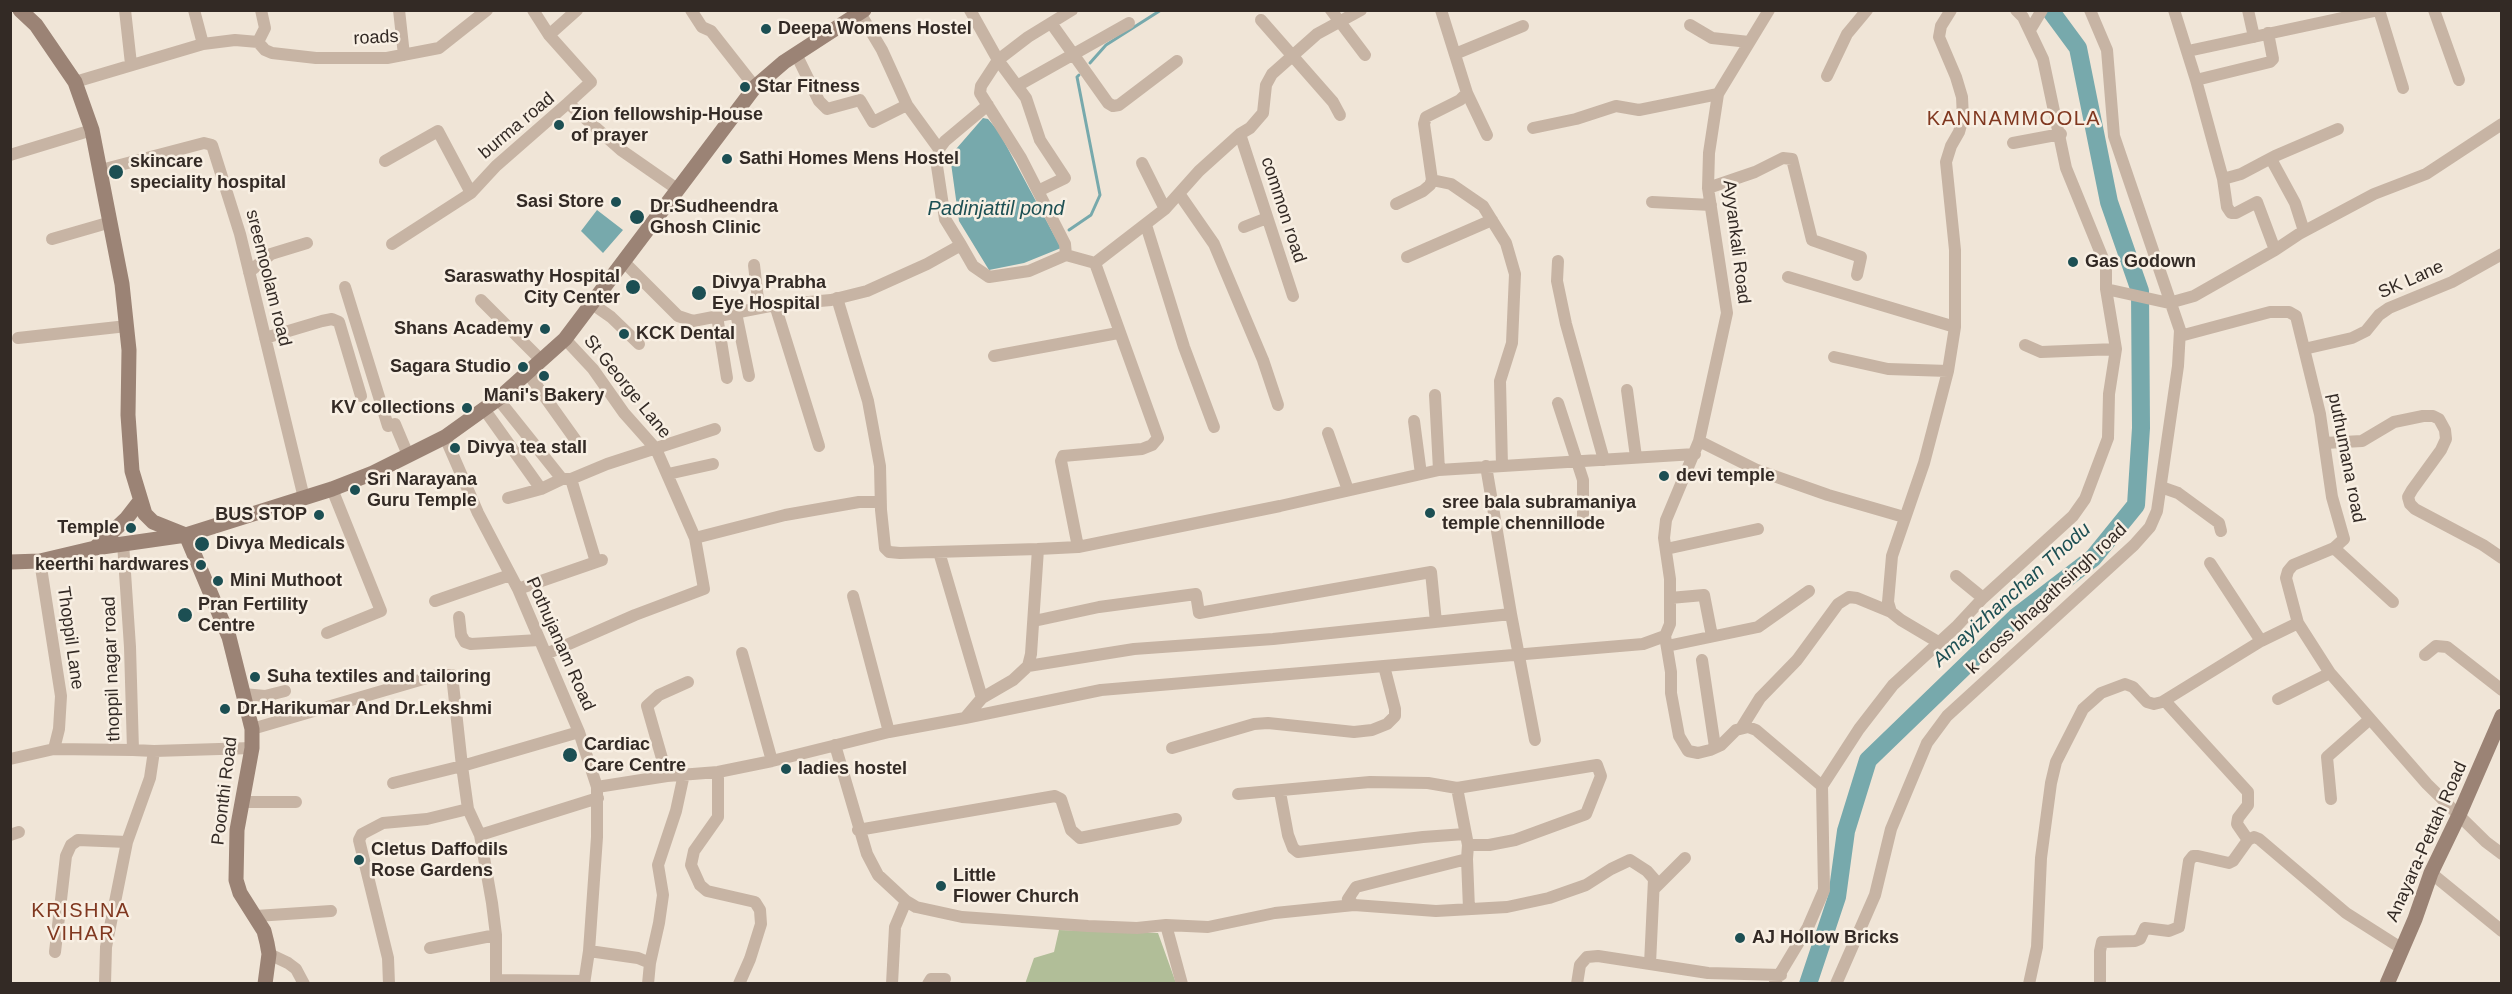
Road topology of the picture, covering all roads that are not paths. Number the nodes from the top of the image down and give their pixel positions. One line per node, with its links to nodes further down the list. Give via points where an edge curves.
1 (20, 10): 52 (main road, via 36,25)
2 (125, 10): 48 (street)
3 (194, 10): 38 (street)
4 (261, 10): 36 (street, via 265,28)
5 (399, 10): 43 (street)
6 (486, 10): 43 (street, roads, via 447,44)
7 (533, 10): 34 (street)
8 (578, 10): 34 (street)
9 (691, 10): 54 (street)
10 (970, 10): 46 (street)
11 (1072, 10): 28 (street)
12 (1330, 10): 27 (street)
13 (1361, 10): 27 (street)
14 (1441, 10): 42 (street)
15 (1769, 10): 37 (street, Ayyankali Road)
16 (1867, 10): 49 (street, via 1847,34)
17 (1951, 10): 120 (street, via 1939,37 1962,97 1963,118 1946,162 1955,250)
18 (2016, 10): 32 (street)
19 (2042, 10): 32 (street)
20 (2090, 10): 114 (street, k cross bhagathsingh road, via 2108,50 2114,136)
21 (2174, 10): 39 (street)
22 (2248, 10): 35 (street)
23 (2379, 10): 33 (street); 55 (street)
24 (2434, 10): 51 (street)
25 (862, 12): 40 (main road); 59 (street)
26 (1261, 20): 44 (street)
27 (1340, 22): 44 (street, via 1317,34); 45 (street)
28 (1051, 23): 41 (street); 46 (street)
29 (1129, 23): 41 (street)
30 (1690, 25): 37 (street, via 1712,38)
31 (1523, 26): 42 (street)
32 (2030, 30): 67 (street, via 2043,59)
33 (2268, 33): 35 (street); 50 (street, via 2273,59 2270,62)
34 (549, 35): 58 (street, via 591,82)
35 (2254, 36): 39 (street)
36 (258, 42): 38 (street); 43 (street, roads, via 272,53 316,57)
37 (1749, 42): 57 (street, Ayyankali Road)
38 (203, 44): 48 (street)
39 (2188, 51): 50 (street)
40 (796, 54): 54 (main road); 59 (street, via 819,101 827,109 860,100 873,122)
41 (1073, 54): 47 (street, via 1113,106); 53 (street)
42 (1455, 54): 56 (street)
43 (404, 55)
44 (1293, 55): 61 (street); 66 (street, via 1268,78 1263,113)
45 (1365, 55)
46 (998, 60): 53 (street); 60 (street, via 981,86 980,93)
47 (1177, 61)
48 (131, 64): 52 (street)
49 (1827, 76)
50 (2196, 80): 76 (street)
51 (2459, 80)
52 (75, 82): 65 (main road)
53 (1017, 86): 80 (street, via 1026,98 1040,140 1065,178)
54 (755, 87): 79 (main road)
55 (2403, 88)
56 (1467, 93): 68 (street); 77 (street, via 1426,117)
57 (1718, 94): 63 (street, via 1639,110 1616,106); 78 (street, Ayyankali Road)
58 (568, 103): 79 (street, burma road, via 621,150); 81 (street, burma road)
59 (907, 105): 70 (street)
60 (988, 105): 70 (street); 80 (street)
61 (1340, 115)
62 (2502, 124): 92 (street, via 2426,174 2374,194)
63 (1533, 128)
64 (2338, 129): 72 (street)
65 (92, 130): 71 (street); 75 (main road)
66 (1240, 134): 82 (street, via 1199,171); 87 (street, common road)
67 (2061, 134): 69 (street); 109 (street, via 2066,168 2106,266)
68 (1487, 135)
69 (2013, 143)
70 (939, 149): 96 (street, via 937,166 945,219)
71 (11, 155)
72 (2271, 159): 76 (street); 92 (street, via 2295,203)
73 (385, 161): 81 (street, via 438,131)
74 (1142, 163): 86 (street)
75 (102, 170): 89 (main road); 105 (street, sreemoolam road, via 204,143 212,145)
76 (2223, 179): 97 (street, via 2231,213 2257,202)
77 (1432, 180): 84 (street, via 1423,191); 88 (street, via 1451,184 1483,206)
78 (1708, 188): 85 (street, Ayyankali Road); 106 (street, via 1783,158 1792,159 1812,240 1861,256)
79 (677, 189): 101 (main road)
80 (1038, 190): 99 (street, via 1065,244)
81 (471, 193): 95 (street, burma road)
82 (1180, 195): 86 (street); 142 (street, via 1214,244)
83 (1652, 202): 85 (street)
84 (1396, 204)
85 (1711, 205): 149 (street, Ayyankali Road, via 1727,313)
86 (1166, 210): 90 (street)
87 (1267, 218): 91 (street); 110 (street, common road)
88 (1492, 220): 100 (street); 160 (street, via 1506,243 1515,274 1512,343 1500,381)
89 (111, 222): 93 (street); 119 (main road)
90 (1146, 225): 103 (street); 145 (street)
91 (1244, 227)
92 (2304, 231): 97 (street)
93 (52, 239)
94 (307, 243): 105 (street, via 271,254)
95 (392, 244)
96 (961, 245): 99 (street, via 973,266 989,277 1029,271); 111 (street, via 867,291)
97 (2275, 250): 114 (street, via 2194,296)
98 (2502, 254): 129 (street, SK Lane, via 2452,282 2389,308 2366,331 2352,338)
99 (1066, 255): 103 (street)
100 (1407, 256)
101 (623, 261): 113 (main road); 118 (street, via 678,316 693,321)
102 (1558, 261): 157 (street, via 1557,281 1566,324)
103 (1095, 263): 121 (street)
104 (754, 265): 116 (street)
105 (249, 272): 124 (street, sreemoolam road)
106 (1857, 275)
107 (1788, 277): 120 (street)
108 (345, 287): 155 (street, via 388,426 395,424)
109 (2106, 289): 114 (street); 128 (street)
110 (1293, 296)
111 (837, 298): 115 (street); 173 (street, via 868,401 880,466)
112 (481, 300): 132 (street)
113 (591, 303): 125 (main road); 126 (street, via 611,316)
114 (2169, 303): 122 (street, k cross bhagathsingh road)
115 (775, 305): 116 (street); 151 (street)
116 (759, 308): 117 (street)
117 (736, 312): 118 (street); 135 (street)
118 (717, 316): 136 (street)
119 (127, 326): 123 (street); 172 (main road, via 132,471)
120 (1955, 327): 133 (street)
121 (1118, 333): 130 (street); 182 (street, via 1158,438 1142,449 1063,456)
122 (2180, 336): 129 (street, puthumana road, via 2270,312 2289,312 2296,316); 166 (street, k cross bhagathsingh road)
123 (18, 338)
124 (265, 338): 139 (street, via 322,321 339,322); 170 (street, sreemoolam road)
125 (565, 339): 132 (main road); 153 (street, St George Lane)
126 (639, 344)
127 (2025, 345): 128 (street, via 2042,352)
128 (2116, 349): 197 (street, via 2108,438 2085,499 2073,516)
129 (2304, 349): 150 (street, puthumana road)
130 (994, 356)
131 (1834, 357): 133 (street, via 1888,369)
132 (540, 359): 134 (main road)
133 (1948, 371): 174 (street, via 1924,463)
134 (526, 372): 140 (main road); 152 (street)
135 (749, 376)
136 (727, 378)
137 (1627, 390): 156 (street)
138 (1435, 395): 162 (street)
139 (361, 396)
140 (498, 399): 143 (main road); 165 (street)
141 (1558, 403): 158 (street)
142 (1278, 405)
143 (484, 409): 148 (main road); 168 (street)
144 (1414, 421): 164 (street)
145 (1214, 427)
146 (715, 429): 153 (street)
147 (1328, 433): 169 (street)
148 (445, 437): 155 (main road); 191 (street, Pothujanam Road)
149 (1699, 441): 154 (street, Ayyankali Road); 174 (street, via 1757,470)
150 (2325, 443): 183 (street, puthumana road, via 2332,496 2344,539); 187 (street, via 2362,441 2394,422 2423,416 2439,419 2446,439 2408,497 2410,504)
151 (819, 446)
152 (582, 449)
153 (656, 449): 163 (street, St George Lane); 165 (street)
154 (1695, 454): 156 (street); 185 (street, Ayyankali Road, via 1666,520)
155 (408, 455): 167 (main road)
156 (1635, 458): 157 (street)
157 (1604, 460): 158 (street)
158 (1577, 462): 160 (street); 175 (street, via 1583,480)
159 (713, 464): 163 (street)
160 (1502, 465): 161 (street)
161 (1486, 466): 162 (street); 201 (street)
162 (1438, 470): 164 (street)
163 (668, 474): 179 (street, St George Lane)
164 (1421, 474): 169 (street)
165 (566, 479): 168 (street); 193 (street, via 600,561)
166 (2161, 487): 177 (street, via 2178,493 2219,523); 302 (street, k cross bhagathsingh road, via 2150,527 2134,545 1947,716 1927,743 1891,829 1875,896)
167 (332, 489): 170 (main road); 206 (street, via 381,611)
168 (541, 489): 171 (street)
169 (1348, 490): 182 (street)
170 (304, 498): 178 (main road)
171 (508, 498)
172 (140, 501): 178 (main road, via 153,522); 181 (main road)
173 (880, 502): 179 (street, via 785,515); 186 (street, via 883,540 889,552)
174 (1904, 517): 200 (street, via 1892,556 1888,602)
175 (1583, 518)
176 (1758, 529): 185 (street)
177 (2221, 531)
178 (186, 535): 180 (main road); 223 (main road, Poonthi Road, via 229,637)
179 (695, 538): 214 (street, St George Lane, via 704,589)
180 (123, 543): 181 (main road); 240 (street, thoppil nagar road)
181 (95, 548): 188 (main road)
182 (1078, 548): 184 (street)
183 (2334, 548): 199 (street); 205 (street, via 2288,571 2288,587)
184 (1038, 549): 186 (street); 203 (street)
185 (1666, 549): 196 (street, Ayyankali Road)
186 (939, 552): 224 (street)
187 (2502, 558)
188 (40, 561): 189 (main road); 239 (street, Thoppil Lane, via 61,696)
189 (10, 562)
190 (2210, 563): 210 (street)
191 (510, 575): 193 (street, Pothujanam Road); 198 (street)
192 (1956, 576): 197 (street)
193 (518, 589): 208 (street, Pothujanam Road)
194 (1809, 591): 207 (street, via 1758,627)
195 (854, 596): 233 (street)
196 (1670, 598): 207 (street, via 1704,595); 209 (street, Ayyankali Road)
197 (1983, 598): 211 (street)
198 (435, 601)
199 (2393, 602)
200 (1891, 612): 211 (street); 230 (street, via 1857,598 1849,597 1838,604 1797,660 1760,698)
201 (1511, 614): 204 (street); 213 (street)
202 (459, 617): 208 (street, via 461,635 471,644)
203 (1034, 621): 204 (street, via 1099,607 1196,594 1199,613 1431,572); 217 (street)
204 (1436, 622): 217 (street, via 1134,649)
205 (2298, 623): 210 (street); 219 (street)
206 (327, 633)
207 (1712, 636): 209 (street)
208 (539, 640): 214 (street, Pothujanam Road)
209 (1666, 641): 213 (street); 236 (street, Ayyankali Road, via 1679,736 1688,751 1698,753)
210 (2261, 641): 226 (street)
211 (1938, 642): 249 (street, via 1893,685)
212 (742, 653): 243 (street)
213 (1520, 653): 218 (street); 234 (street)
214 (546, 654): 232 (street, Pothujanam Road)
215 (2425, 655): 221 (street, via 2436,646 2447,647)
216 (1702, 660): 236 (street)
217 (1028, 666): 224 (street)
218 (1384, 666): 228 (street, via 1101,690); 238 (street, via 1395,708 1395,716 1387,724 1354,732 1254,724)
219 (2330, 673): 225 (street); 229 (street)
220 (688, 682): 247 (street, via 659,695 647,706)
221 (2502, 690)
222 (285, 692): 223 (street, via 265,696)
223 (243, 694): 231 (main road, Poonthi Road)
224 (982, 698): 228 (street)
225 (2278, 699)
226 (2165, 701): 263 (street, via 2248,792 2248,805 2236,824); 303 (street, via 2154,705 2125,684 2102,693 2083,709 2056,762 2041,858 2037,947)
227 (2502, 716): 258 (main road, Anayara-Pettah Road)
228 (965, 718): 233 (street)
229 (2370, 719): 254 (street, via 2327,758); 258 (street)
230 (1742, 727): 236 (street); 249 (street, via 1756,730)
231 (252, 729): 237 (main road, Poonthi Road); 244 (street, via 429,677 452,675)
232 (579, 732): 244 (street); 252 (street, Pothujanam Road)
233 (889, 732): 235 (street)
234 (1535, 740)
235 (835, 745): 243 (street); 260 (street)
236 (1715, 747)
237 (252, 748): 241 (street, thoppil nagar road); 255 (main road, Poonthi Road)
238 (1172, 748)
239 (54, 749): 240 (street); 242 (street)
240 (133, 750): 241 (street, thoppil nagar road)
241 (154, 752): 264 (street, via 150,778)
242 (10, 759)
243 (772, 761): 245 (street)
244 (462, 766): 248 (street); 257 (street)
245 (718, 772): 246 (street); 296 (street, via 718,818 694,851 691,865 706,891 755,902 760,910 761,924)
246 (684, 774): 247 (street); 283 (street, via 658,865 663,895)
247 (667, 776): 252 (street)
248 (393, 783)
249 (1822, 786): 287 (street, via 1824,890)
250 (1457, 788): 251 (street, via 1370,782); 262 (street); 262 (street, via 1597,765 1601,776 1586,814 1515,840 1489,845)
251 (1280, 792): 253 (street); 262 (street, via 1288,835 1298,852 1423,837)
252 (597, 793): 261 (street); 281 (street, Pothujanam Road)
253 (1238, 794)
254 (2331, 799)
255 (242, 802): 256 (street); 274 (main road, Poonthi Road, via 236,880)
256 (296, 802)
257 (468, 810): 261 (street); 294 (street, via 383,823 362,834 359,840 388,958)
258 (2459, 815): 265 (street); 268 (main road, Anayara-Pettah Road)
259 (1176, 819): 260 (street, via 1080,838 1071,830 1061,799 1054,796)
260 (858, 830): 270 (street, via 878,875)
261 (480, 835): 277 (street)
262 (1466, 840): 267 (street)
263 (2248, 840): 279 (street, via 2259,839 2346,913); 304 (street, via 2229,863 2198,856 2189,861 2179,927 2145,928 2140,939 2102,942)
264 (128, 842): 280 (street, via 78,840 70,845); 291 (street, via 106,947)
265 (2502, 854)
266 (1685, 858): 269 (street)
267 (1467, 860): 271 (street, via 1356,886 1348,899); 272 (street)
268 (2431, 873): 276 (street); 279 (main road, Anayara-Pettah Road)
269 (1655, 888): 272 (street, via 1647,871 1630,860 1586,885 1550,897 1507,907); 284 (street)
270 (906, 901): 275 (street, via 916,907 962,917 1137,928); 297 (street, via 895,927)
271 (1354, 904): 272 (street, via 1436,911); 275 (street, via 1275,912 1208,927)
272 (1468, 909)
273 (331, 910): 274 (street)
274 (255, 916): 282 (main road, Poonthi Road, via 264,931)
275 (1166, 925): 299 (street)
276 (2502, 931)
277 (496, 935): 278 (street); 288 (street)
278 (430, 948)
279 (2401, 948): 290 (main road, Anayara-Pettah Road)
280 (55, 951)
281 (589, 951): 283 (street); 289 (street, Pothujanam Road)
282 (269, 954): 292 (main road, Poonthi Road); 293 (street, via 296,969)
283 (650, 963): 295 (street)
284 (1650, 964): 285 (street); 300 (street, via 1587,957 1580,965)
285 (1695, 971): 287 (street); 301 (street)
286 (945, 979): 298 (street, via 931,979)
287 (1778, 980)
288 (496, 982): 289 (street)
289 (584, 982)
290 (2389, 982)
291 (105, 984)
292 (265, 984)
293 (304, 984)
294 (389, 984)
295 (648, 984)
296 (739, 984)
297 (892, 984)
298 (928, 984)
299 (1182, 984)
300 (1576, 984)
301 (1688, 984)
302 (1836, 984)
303 (2030, 984)
304 (2100, 984)

